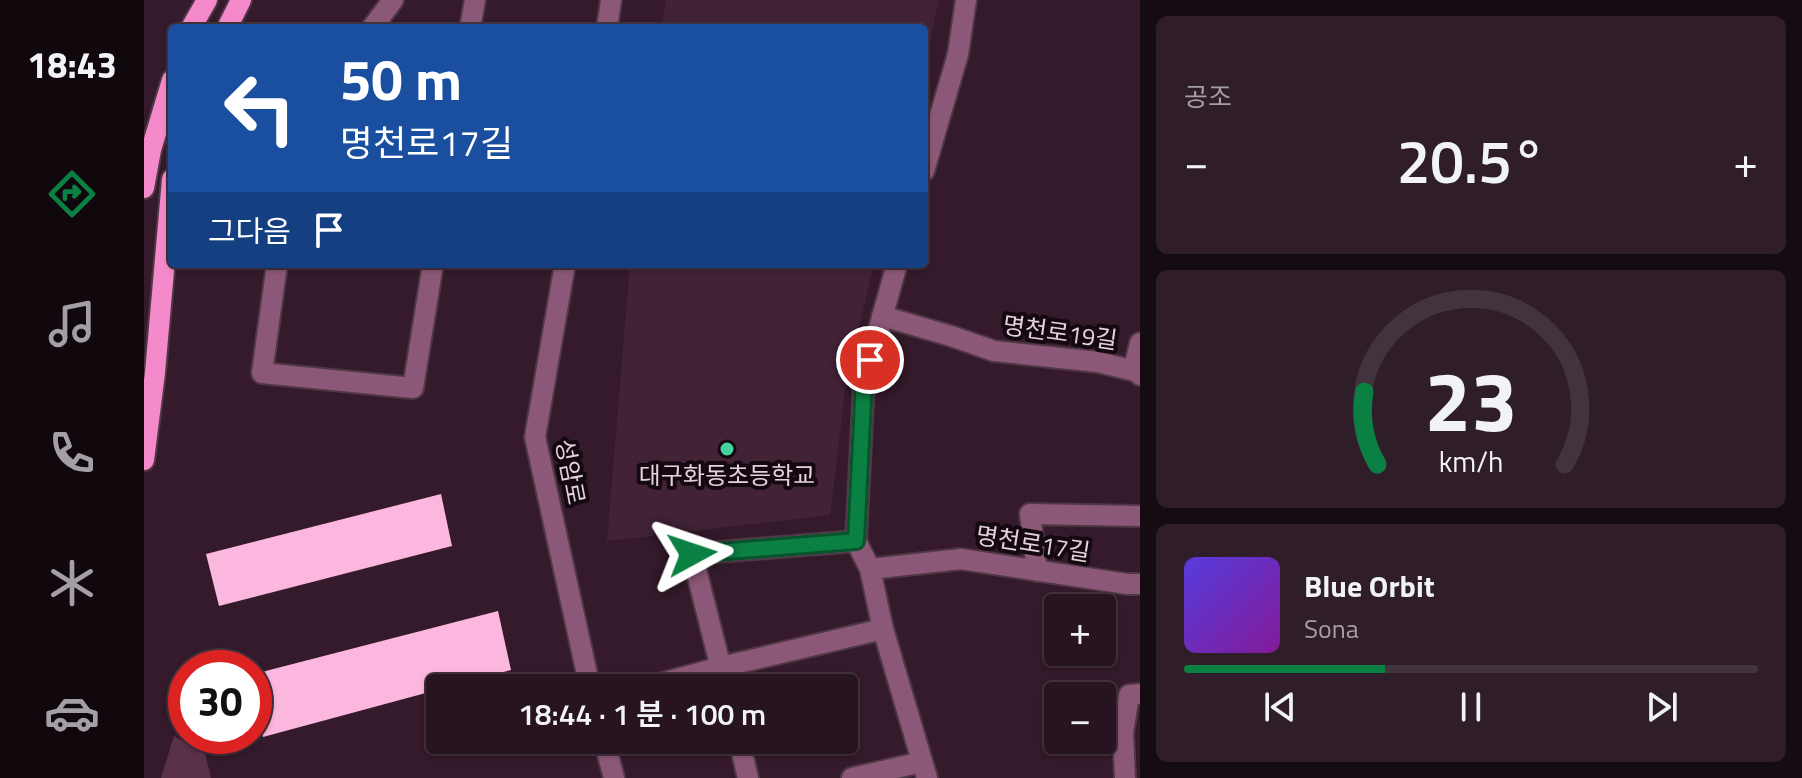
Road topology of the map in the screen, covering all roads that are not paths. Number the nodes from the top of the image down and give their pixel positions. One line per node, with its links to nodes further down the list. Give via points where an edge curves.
1 (207, 0): 7 (main road)
2 (241, 0): 8 (main road)
3 (393, 0): 9 (street)
4 (475, 0): 10 (street)
5 (611, 0): 11 (street)
6 (966, 0): 13 (street, via 958,54)
7 (193, 24)
8 (229, 24)
9 (375, 24)
10 (471, 24)
11 (608, 24)
12 (168, 93): 14 (main road)
13 (928, 157)
14 (144, 188)
15 (168, 225): 23 (main road)
16 (276, 268): 17 (street, via 262,373 413,388)
17 (432, 268)
18 (564, 268): 31 (street, 성암로, via 535,437)
19 (896, 268): 20 (street)
20 (882, 316): 22 (street, 명천로19길, via 994,351 1098,362); 25 (street, via 864,382)
21 (1140, 343): 22 (street, 명천로19길, via 1135,364)
22 (1139, 374)
23 (144, 460)
24 (1140, 516): 27 (street, via 1030,514)
25 (856, 541): 26 (street); 30 (street, via 692,554)
26 (870, 569): 27 (street, 명천로17길, via 961,559); 29 (street)
27 (1037, 571): 28 (street, 명천로17길)
28 (1140, 584)
29 (883, 629): 30 (street); 37 (street)
30 (721, 667): 32 (street); 33 (street)
31 (587, 674)
32 (695, 674)
33 (723, 674)
34 (1140, 694): 41 (street, via 1129,695 1123,733)
35 (608, 754): 38 (street)
36 (742, 754): 39 (street)
37 (924, 770): 40 (street)
38 (614, 778)
39 (748, 778)
40 (852, 778)
41 (1125, 778)

